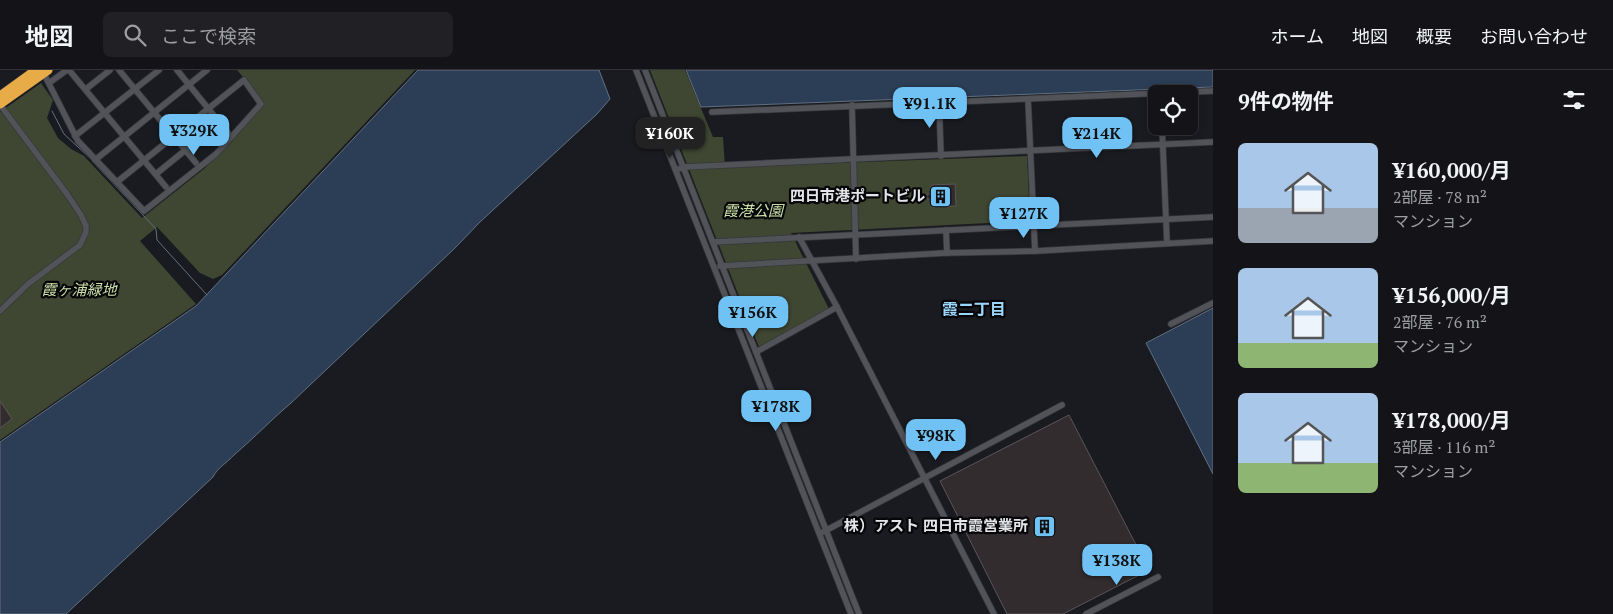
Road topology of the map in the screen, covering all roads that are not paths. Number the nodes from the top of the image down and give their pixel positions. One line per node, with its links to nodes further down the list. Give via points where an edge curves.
1 (68, 70): 10 (street); 12 (street)
2 (110, 70): 12 (street)
3 (119, 70): 13 (street)
4 (159, 70): 13 (street)
5 (177, 70): 11 (street)
6 (208, 70): 11 (street)
7 (636, 70): 42 (street)
8 (645, 70): 41 (street)
9 (42, 71): 10 (street); 17 (highway); 20 (highway)
10 (49, 83): 29 (street)
11 (189, 85): 22 (street); 25 (street)
12 (86, 89): 23 (street)
13 (135, 89): 23 (street); 25 (street)
14 (1213, 91): 15 (street)
15 (1198, 92)
16 (1148, 93): 18 (street)
17 (0, 96)
18 (1028, 98): 19 (street); 35 (street)
19 (939, 102): 21 (street); 36 (street)
20 (0, 105): 63 (street, via 67,194 81,215 86,232 77,247 28,284)
21 (852, 105): 24 (street); 39 (street)
22 (209, 109): 26 (street); 31 (street); 44 (street, via 244,80 261,104 216,154 144,211)
23 (105, 112): 29 (street); 30 (street)
24 (712, 112)
25 (155, 113): 30 (street); 31 (street)
26 (220, 122): 27 (street); 34 (street)
27 (228, 133)
28 (1162, 135): 33 (street)
29 (75, 136): 37 (street)
30 (125, 136): 37 (street); 38 (street)
31 (174, 136): 34 (street); 38 (street)
32 (1213, 142): 33 (street)
33 (1163, 146): 35 (street); 47 (street)
34 (186, 150): 40 (street); 43 (street)
35 (1030, 152): 36 (street); 48 (street)
36 (941, 156): 39 (street)
37 (96, 160): 44 (street)
38 (144, 160): 43 (street); 44 (street)
39 (854, 160): 41 (street); 50 (street)
40 (196, 163)
41 (684, 167): 42 (street); 53 (street)
42 (676, 170): 59 (street)
43 (156, 174): 45 (street)
44 (117, 182)
45 (166, 187)
46 (1213, 217): 47 (street)
47 (1166, 219): 48 (street); 54 (street)
48 (1034, 226): 49 (street); 55 (street)
49 (946, 230): 50 (street); 56 (street)
50 (856, 233): 51 (street); 57 (street)
51 (799, 236): 53 (street); 58 (street)
52 (1213, 241): 54 (street)
53 (713, 242): 59 (street); 60 (street)
54 (1167, 243): 55 (street)
55 (1035, 251): 56 (street)
56 (946, 253): 57 (street)
57 (856, 259): 58 (street)
58 (813, 262): 60 (street); 62 (street)
59 (713, 266): 60 (street); 69 (street)
60 (722, 266): 65 (street)
61 (1213, 303): 64 (street)
62 (837, 308): 65 (street); 67 (street)
63 (0, 311)
64 (1171, 324)
65 (756, 352): 68 (street)
66 (1062, 405): 67 (street)
67 (925, 478): 68 (street); 73 (street)
68 (826, 531): 69 (street); 72 (street)
69 (820, 534): 71 (street)
70 (1158, 577): 74 (street)
71 (851, 614)
72 (859, 614)
73 (994, 614)
74 (1086, 614)

